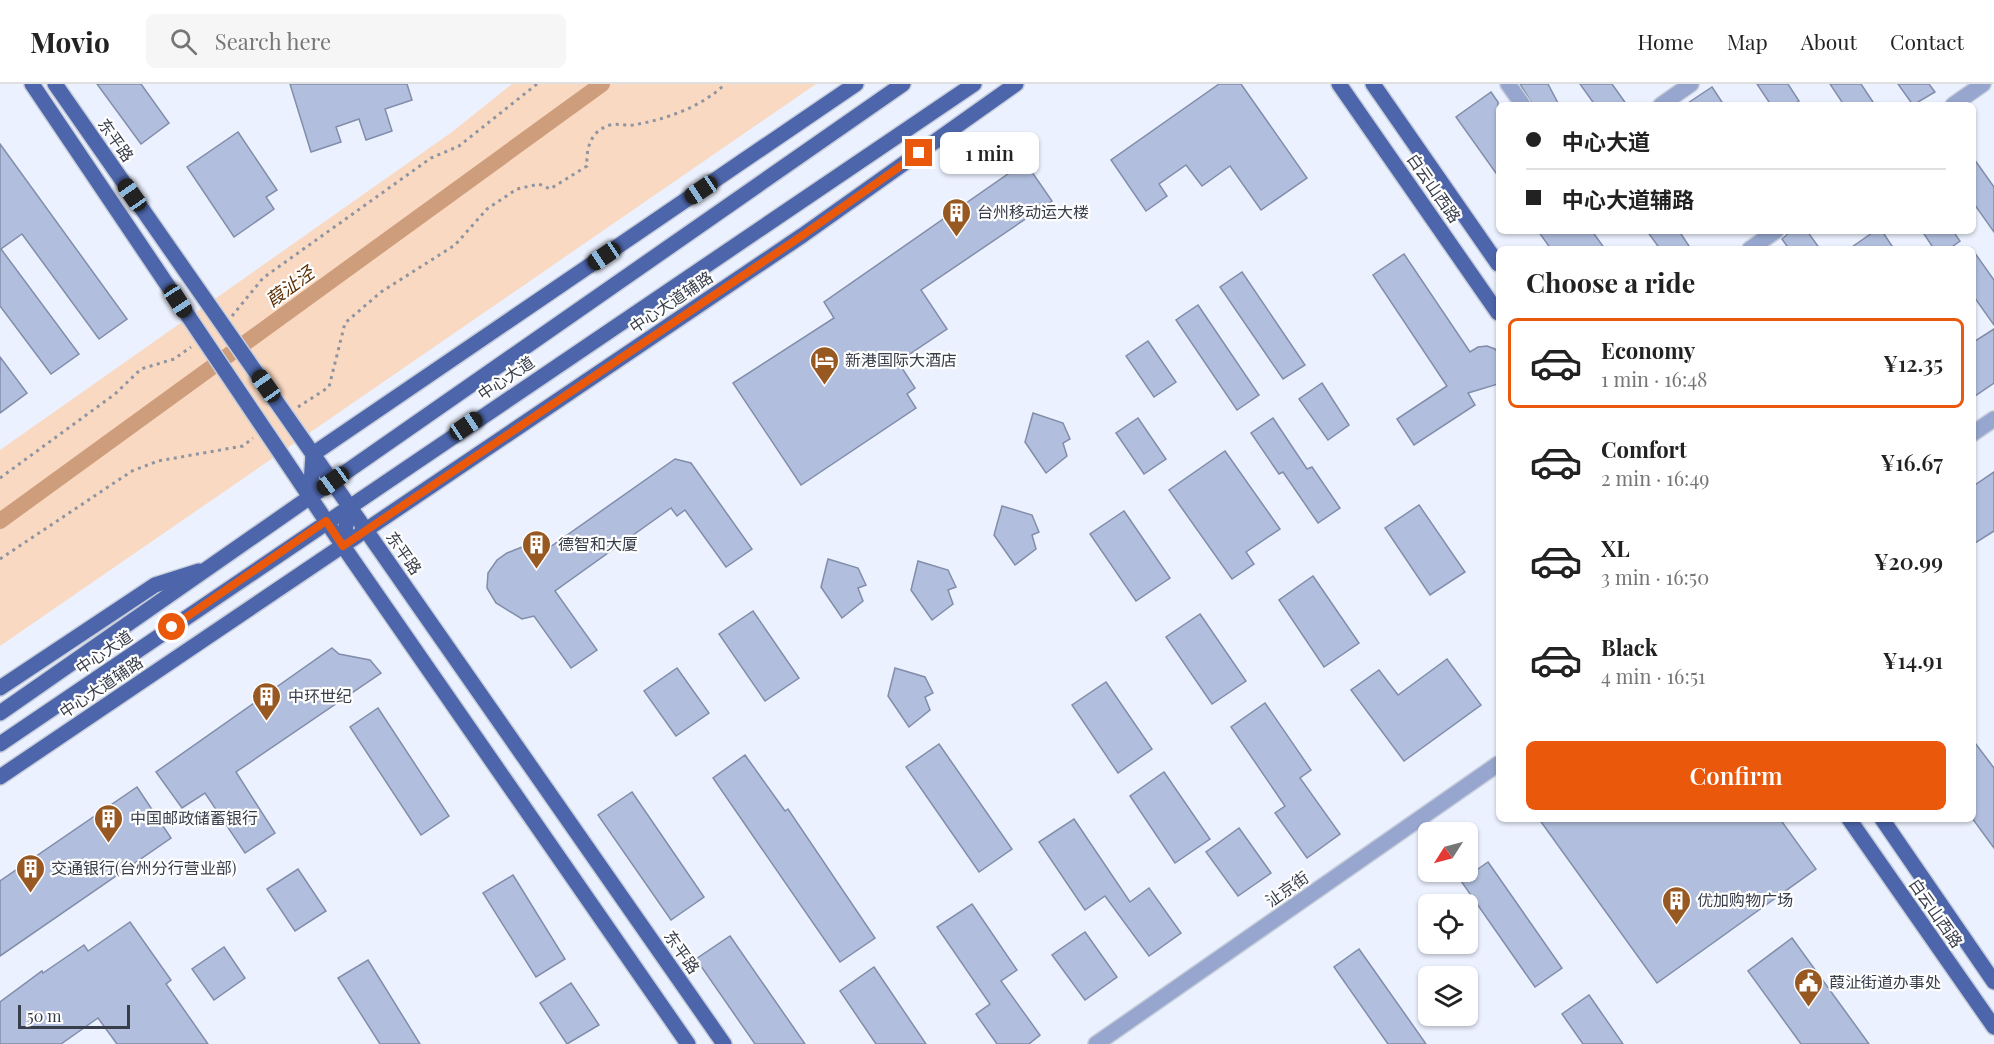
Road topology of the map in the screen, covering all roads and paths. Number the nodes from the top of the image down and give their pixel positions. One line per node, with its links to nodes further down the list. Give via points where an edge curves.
1 (32, 84): 22 (main road)
2 (55, 84): 21 (main road, 东平路)
3 (537, 84): 21 (path, via 459,146 432,158 263,278)
4 (724, 84): 23 (path, via 695,105 661,118 609,125 586,148 587,166 550,189 539,184 517,189 487,209 455,244 381,292 345,323 329,387)
5 (856, 84): 27 (main road)
6 (903, 84): 29 (main road, 中心大道)
7 (974, 84): 31 (main road, 中心大道)
8 (1016, 84): 33 (main road, 中心大道辅路, via 803,235)
9 (1340, 84): 20 (main road, 白云山西路)
10 (1373, 84): 19 (main road, 白云山西路)
11 (1508, 84): 14 (street)
12 (1691, 84): 15 (street)
13 (1983, 84): 16 (street)
14 (1521, 102)
15 (1665, 102)
16 (1957, 102)
17 (1772, 234): 18 (street)
18 (1754, 246)
19 (1496, 261)
20 (1496, 310)
21 (226, 329): 23 (main road, 东平路)
22 (206, 343): 25 (main road); 28 (path, via 141,369 115,394)
23 (287, 416): 27 (main road, 东平路)
24 (1994, 419): 26 (street)
25 (264, 430): 30 (main road); 35 (path, via 243,446 158,461 132,471)
26 (1976, 431)
27 (313, 454): 29 (main road, 东平路); 30 (main road)
28 (0, 478)
29 (333, 481): 30 (main road, 中心大道); 31 (main road, 东平路)
30 (310, 498): 32 (main road); 36 (main road, 中心大道)
31 (349, 505): 32 (main road, 中心大道); 33 (main road, 东平路); 34 (main road)
32 (326, 521): 34 (main road); 39 (main road, 中心大道)
33 (366, 530): 34 (main road, 中心大道辅路); 47 (main road, 东平路)
34 (343, 546): 41 (main road, 中心大道辅路); 46 (main road)
35 (0, 559)
36 (216, 565): 37 (main road, via 155,585); 38 (main road, 中心大道)
37 (0, 688)
38 (0, 713)
39 (0, 744)
40 (1496, 765): 48 (street, 沚京街)
41 (0, 777)
42 (1851, 822): 45 (main road, 白云山西路)
43 (1884, 822): 44 (main road, 白云山西路)
44 (1994, 982)
45 (1994, 1028)
46 (688, 1044)
47 (723, 1044)
48 (1096, 1044)

